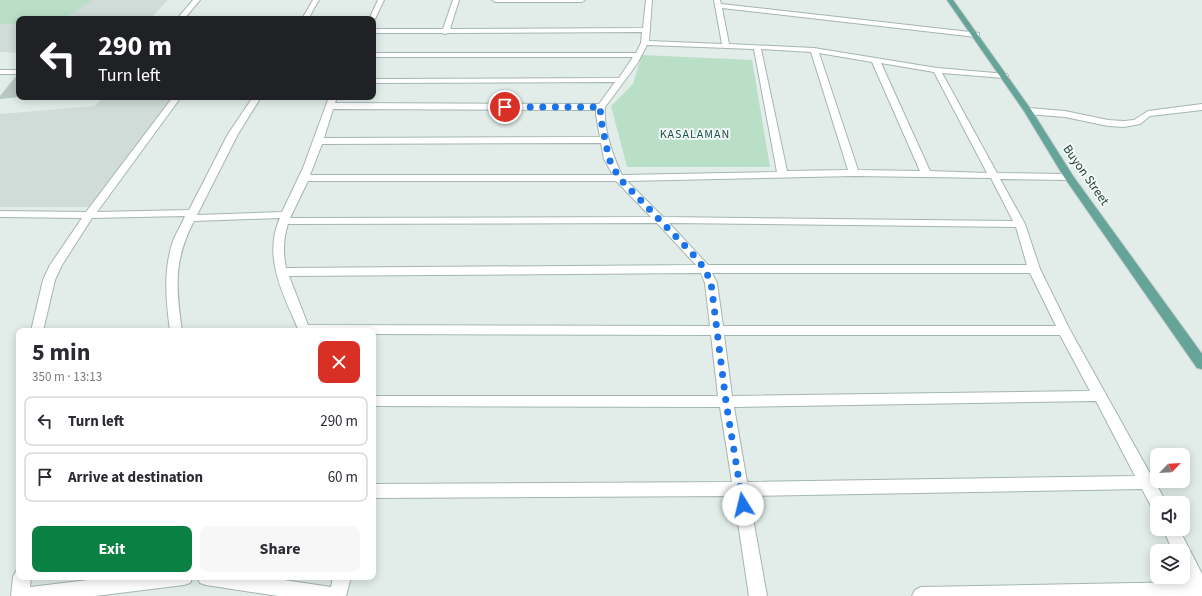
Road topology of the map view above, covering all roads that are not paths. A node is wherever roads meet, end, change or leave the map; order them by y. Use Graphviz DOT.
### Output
graph roads {
  1 [pos="197,0"];
  2 [pos="316,0"];
  3 [pos="381,0"];
  4 [pos="456,0"];
  5 [pos="495,0"];
  6 [pos="582,0"];
  7 [pos="649,0"];
  8 [pos="950,0"];
  9 [pos="717,3"];
  10 [pos="183,16"];
  11 [pos="307,16"];
  12 [pos="373,16"];
  13 [pos="647,30"];
  14 [pos="376,31"];
  15 [pos="445,32"];
  16 [pos="976,35"];
  17 [pos="645,43"];
  18 [pos="726,45"];
  19 [pos="757,47"];
  20 [pos="814,50"];
  21 [pos="376,55"];
  22 [pos="639,55"];
  23 [pos="875,59"];
  24 [pos="937,70"];
  25 [pos="0,72"];
  26 [pos="16,72"];
  27 [pos="1004,76"];
  28 [pos="622,80"];
  29 [pos="376,81"];
  30 [pos="175,100"];
  31 [pos="255,100"];
  32 [pos="332,100"];
  33 [pos="330,106"];
  34 [pos="601,107"];
  35 [pos="1202,107"];
  36 [pos="1028,111"];
  37 [pos="605,140"];
  38 [pos="318,141"];
  39 [pos="854,173"];
  40 [pos="926,174"];
  41 [pos="783,175"];
  42 [pos="993,175"];
  43 [pos="1069,177"];
  44 [pos="304,178"];
  45 [pos="619,178"];
  46 [pos="0,214"];
  47 [pos="88,215"];
  48 [pos="191,216"];
  49 [pos="286,218"];
  50 [pos="660,220"];
  51 [pos="1020,224"];
  52 [pos="705,269"];
  53 [pos="1034,269"];
  54 [pos="282,272"];
  55 [pos="38,328"];
  56 [pos="176,328"];
  57 [pos="303,328"];
  58 [pos="376,330"];
  59 [pos="1064,330"];
  60 [pos="716,332"];
  61 [pos="1202,364"];
  62 [pos="1099,396"];
  63 [pos="376,401"];
  64 [pos="726,402"];
  65 [pos="1148,482"];
  66 [pos="740,489"];
  67 [pos="376,491"];
  68 [pos="1155,496"];
  69 [pos="1190,568"];
  70 [pos="22,580"];
  71 [pos="159,580"];
  72 [pos="227,580"];
  73 [pos="341,580"];
  74 [pos="1202,591"];
  75 [pos="20,596"];
  76 [pos="24,596"];
  77 [pos="336,596"];
  78 [pos="758,596"];
  79 [pos="921,596"];
  1 -- 10 [label="street"];
  2 -- 11 [label="street"];
  3 -- 12 [label="street"];
  4 -- 15 [label="street"];
  5 -- 6 [label="street"];
  7 -- 13 [label="street"];
  8 -- 16 [label="main road, Buyon Street"];
  9 -- 16 [label="street"];
  9 -- 18 [label="street"];
  13 -- 15 [label="street"];
  13 -- 17 [label="street"];
  14 -- 15 [label="street"];
  16 -- 27 [label="main road, Buyon Street"];
  17 -- 18 [label="street"];
  17 -- 22 [label="street"];
  18 -- 19 [label="street"];
  19 -- 20 [label="street"];
  19 -- 41 [label="street"];
  20 -- 23 [label="street"];
  20 -- 39 [label="street"];
  21 -- 22 [label="street"];
  22 -- 28 [label="street"];
  23 -- 24 [label="street"];
  23 -- 40 [label="street"];
  24 -- 27 [label="street"];
  24 -- 42 [label="street"];
  25 -- 26 [label="street"];
  27 -- 36 [label="main road, Buyon Street"];
  28 -- 29 [label="street"];
  28 -- 34 [label="street"];
  30 -- 47 [label="street"];
  31 -- 48 [label="street"];
  32 -- 33 [label="street"];
  33 -- 34 [label="street"];
  33 -- 38 [label="street"];
  34 -- 37 [label="street"];
  35 -- 36 [label="street"];
  36 -- 43 [label="main road, Buyon Street"];
  37 -- 38 [label="street"];
  37 -- 45 [label="street"];
  38 -- 44 [label="street"];
  39 -- 40 [label="street"];
  39 -- 41 [label="street"];
  40 -- 42 [label="street"];
  41 -- 45 [label="street"];
  42 -- 43 [label="street"];
  42 -- 51 [label="street"];
  43 -- 61 [label="main road, Buyon Street"];
  44 -- 45 [label="street"];
  44 -- 49 [label="street"];
  45 -- 50 [label="street"];
  46 -- 47 [label="street"];
  47 -- 48 [label="street"];
  47 -- 55 [label="street"];
  48 -- 49 [label="street"];
  48 -- 56 [label="street"];
  49 -- 50 [label="street"];
  49 -- 54 [label="street"];
  50 -- 51 [label="street"];
  50 -- 52 [label="street"];
  51 -- 53 [label="street"];
  52 -- 53 [label="street"];
  52 -- 54 [label="street"];
  52 -- 60 [label="street"];
  53 -- 59 [label="street"];
  54 -- 57 [label="street"];
  58 -- 60 [label="street"];
  59 -- 60 [label="street"];
  59 -- 62 [label="street"];
  60 -- 64 [label="street"];
  62 -- 64 [label="street"];
  62 -- 65 [label="street"];
  63 -- 64 [label="street"];
  64 -- 66 [label="street"];
  65 -- 66 [label="street"];
  65 -- 68 [label="street"];
  66 -- 67 [label="street"];
  66 -- 78 [label="street"];
  69 -- 74 [label="street"];
  70 -- 75 [label="street"];
  71 -- 76 [label="street"];
  72 -- 77 [label="street"];
  73 -- 77 [label="street"];
  74 -- 79 [label="street"];
}
